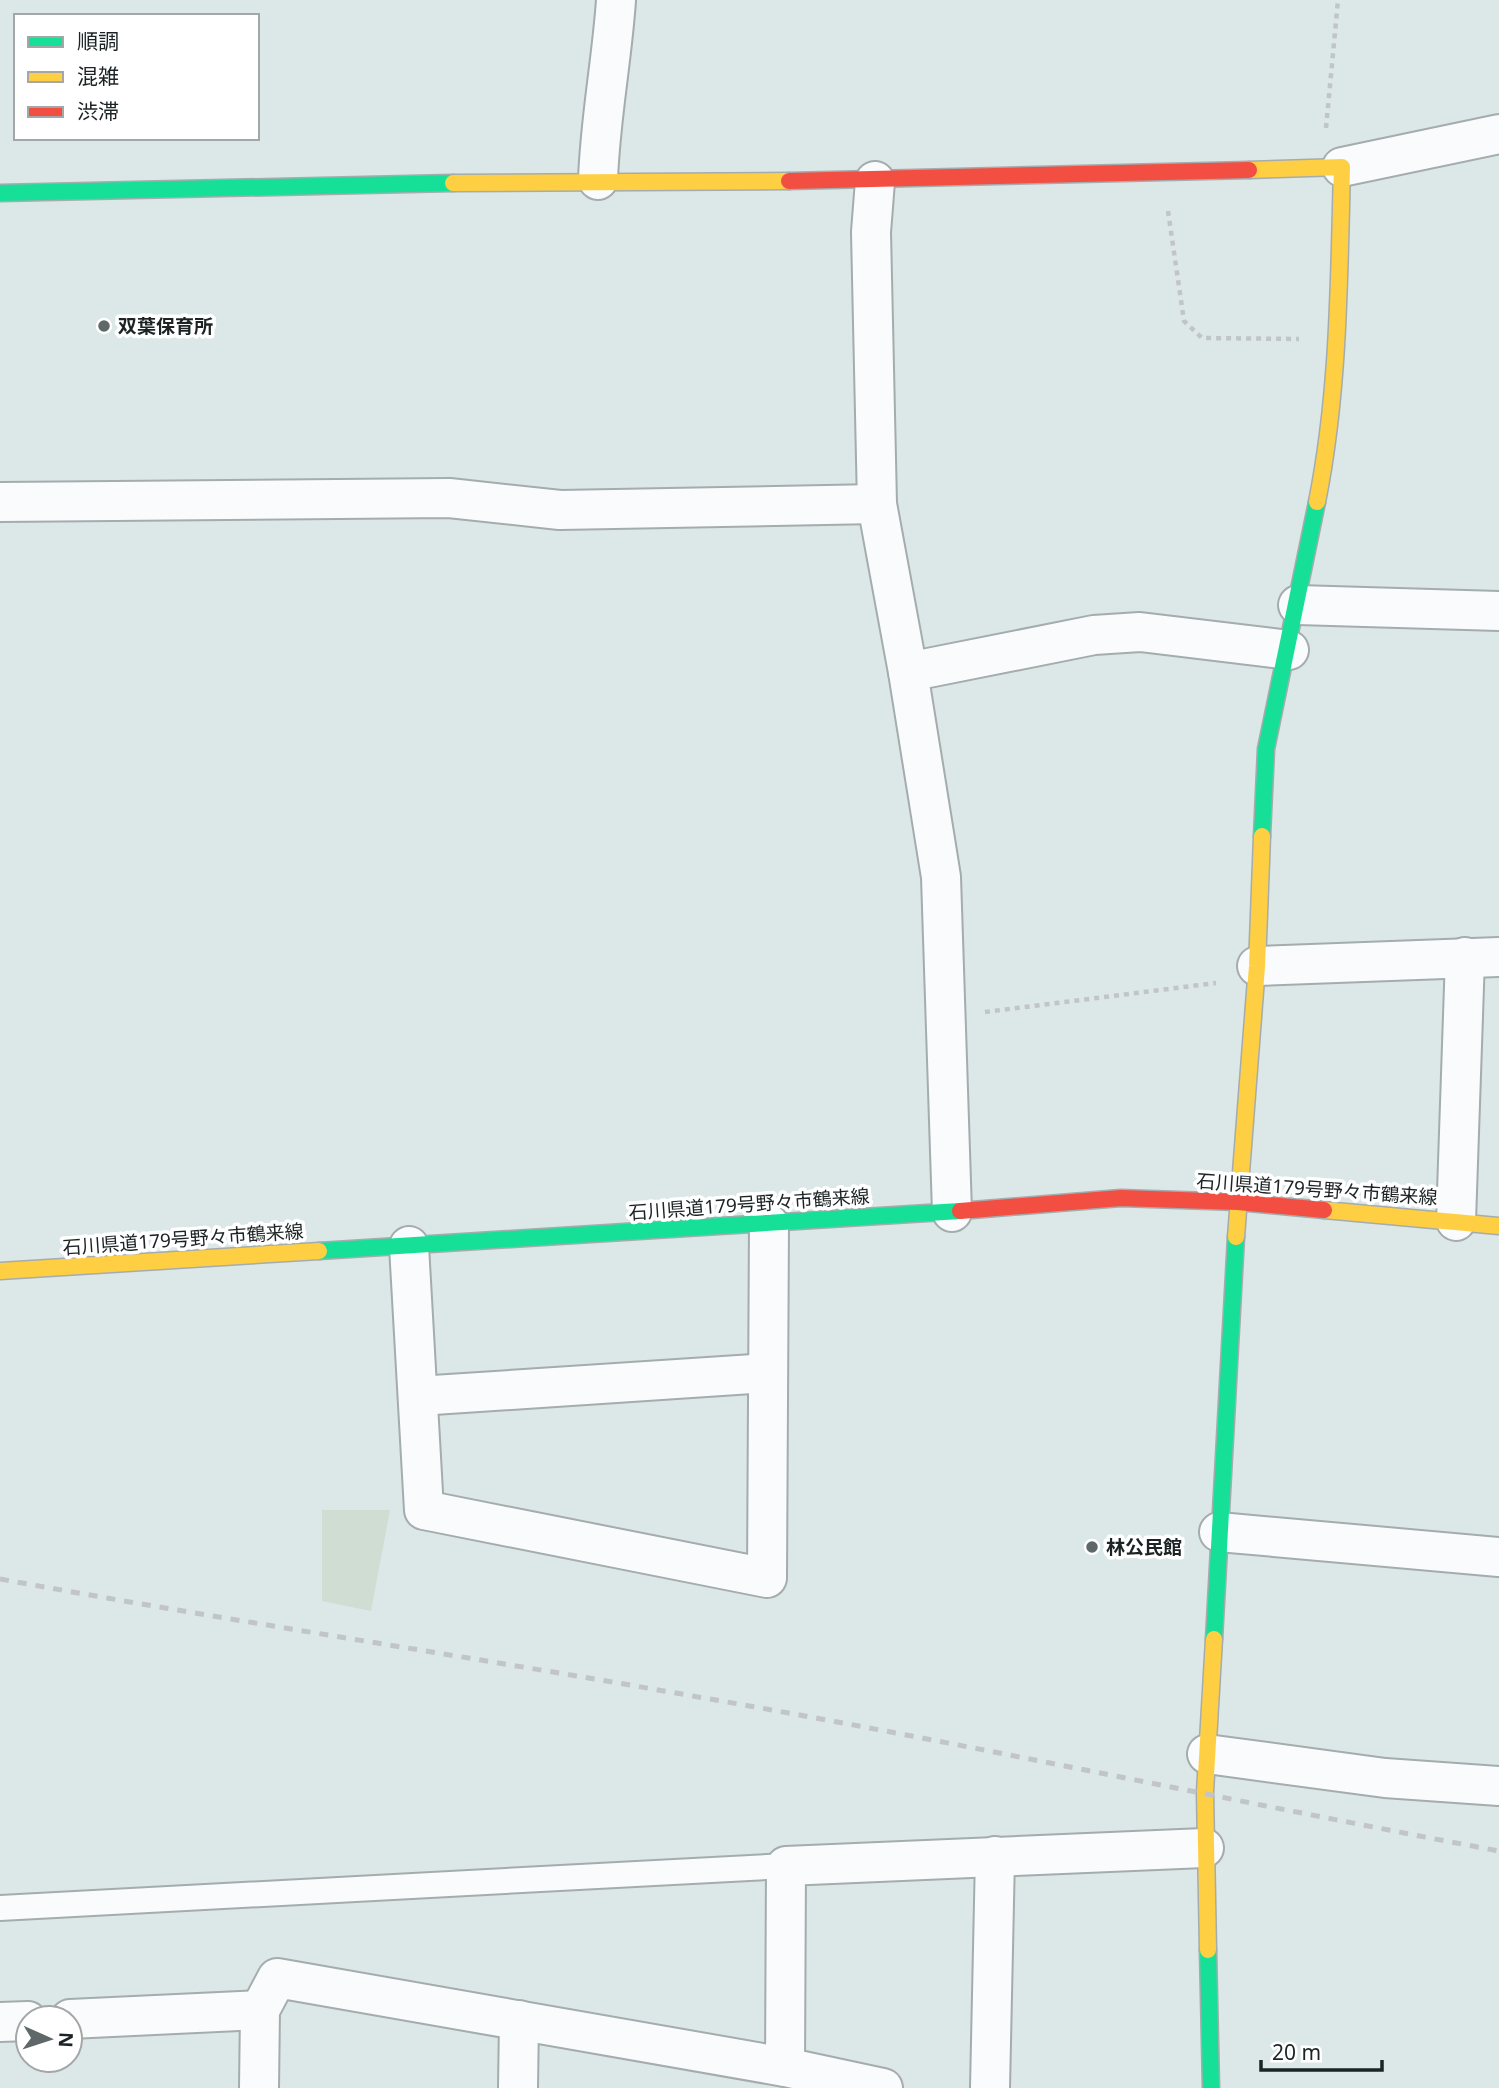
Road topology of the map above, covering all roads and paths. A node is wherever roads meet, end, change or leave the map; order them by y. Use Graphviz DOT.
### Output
graph roads {
  1 [pos="616,0"];
  2 [pos="1338,0"];
  3 [pos="1499,134"];
  4 [pos="1332,167"];
  5 [pos="1163,171"];
  6 [pos="598,180"];
  7 [pos="875,181"];
  8 [pos="0,193"];
  9 [pos="1338,340"];
  10 [pos="0,502"];
  11 [pos="877,505"];
  12 [pos="1298,605"];
  13 [pos="1499,611"];
  14 [pos="1289,650"];
  15 [pos="908,672"];
  16 [pos="1482,957"];
  17 [pos="1257,966"];
  18 [pos="946,1017"];
  19 [pos="1238,1202"];
  20 [pos="951,1212"];
  21 [pos="1456,1221"];
  22 [pos="769,1224"];
  23 [pos="1499,1226"];
  24 [pos="409,1246"];
  25 [pos="0,1271"];
  26 [pos="768,1373"];
  27 [pos="418,1396"];
  28 [pos="1219,1532"];
  29 [pos="1499,1557"];
  30 [pos="1207,1754"];
  31 [pos="1499,1786"];
  32 [pos="1204,1848"];
  33 [pos="995,1856"];
  34 [pos="786,1866"];
  35 [pos="0,1909"];
  36 [pos="260,2010"];
  37 [pos="84,2018"];
  38 [pos="519,2020"];
  39 [pos="775,2074"];
  40 [pos="258,2088"];
  41 [pos="518,2088"];
  42 [pos="883,2088"];
  43 [pos="990,2088"];
  44 [pos="1211,2088"];
  1 -- 6 [label="street"];
  2 -- 4 [label="path"];
  3 -- 4 [label="street"];
  4 -- 5 [label="street"];
  4 -- 9 [label="street"];
  5 -- 7 [label="street"];
  5 -- 9 [label="path"];
  6 -- 7 [label="street"];
  6 -- 8 [label="street"];
  7 -- 11 [label="street"];
  9 -- 12 [label="street"];
  10 -- 11 [label="street"];
  11 -- 15 [label="street"];
  12 -- 13 [label="street"];
  12 -- 14 [label="street"];
  14 -- 15 [label="street"];
  14 -- 17 [label="street"];
  15 -- 18 [label="street"];
  16 -- 17 [label="street"];
  16 -- 21 [label="street"];
  17 -- 18 [label="path"];
  17 -- 19 [label="street"];
  18 -- 20 [label="street"];
  19 -- 20 [label="street, 石川県道179号野々市鶴来線"];
  19 -- 21 [label="street, 石川県道179号野々市鶴来線"];
  19 -- 28 [label="street"];
  20 -- 22 [label="street, 石川県道179号野々市鶴来線"];
  21 -- 23 [label="street, 石川県道179号野々市鶴来線"];
  22 -- 24 [label="street, 石川県道179号野々市鶴来線"];
  22 -- 26 [label="street"];
  24 -- 25 [label="street, 石川県道179号野々市鶴来線"];
  24 -- 27 [label="street"];
  26 -- 27 [label="street"];
  26 -- 27 [label="street"];
  28 -- 29 [label="street"];
  28 -- 30 [label="street"];
  30 -- 31 [label="street"];
  30 -- 32 [label="street"];
  32 -- 33 [label="street"];
  32 -- 44 [label="street"];
  33 -- 34 [label="street"];
  33 -- 43 [label="street"];
  34 -- 35 [label="lane"];
  34 -- 39 [label="street"];
  36 -- 37 [label="street"];
  36 -- 38 [label="street"];
  36 -- 40 [label="street"];
  38 -- 39 [label="street"];
  38 -- 41 [label="street"];
  39 -- 42 [label="street"];
}
